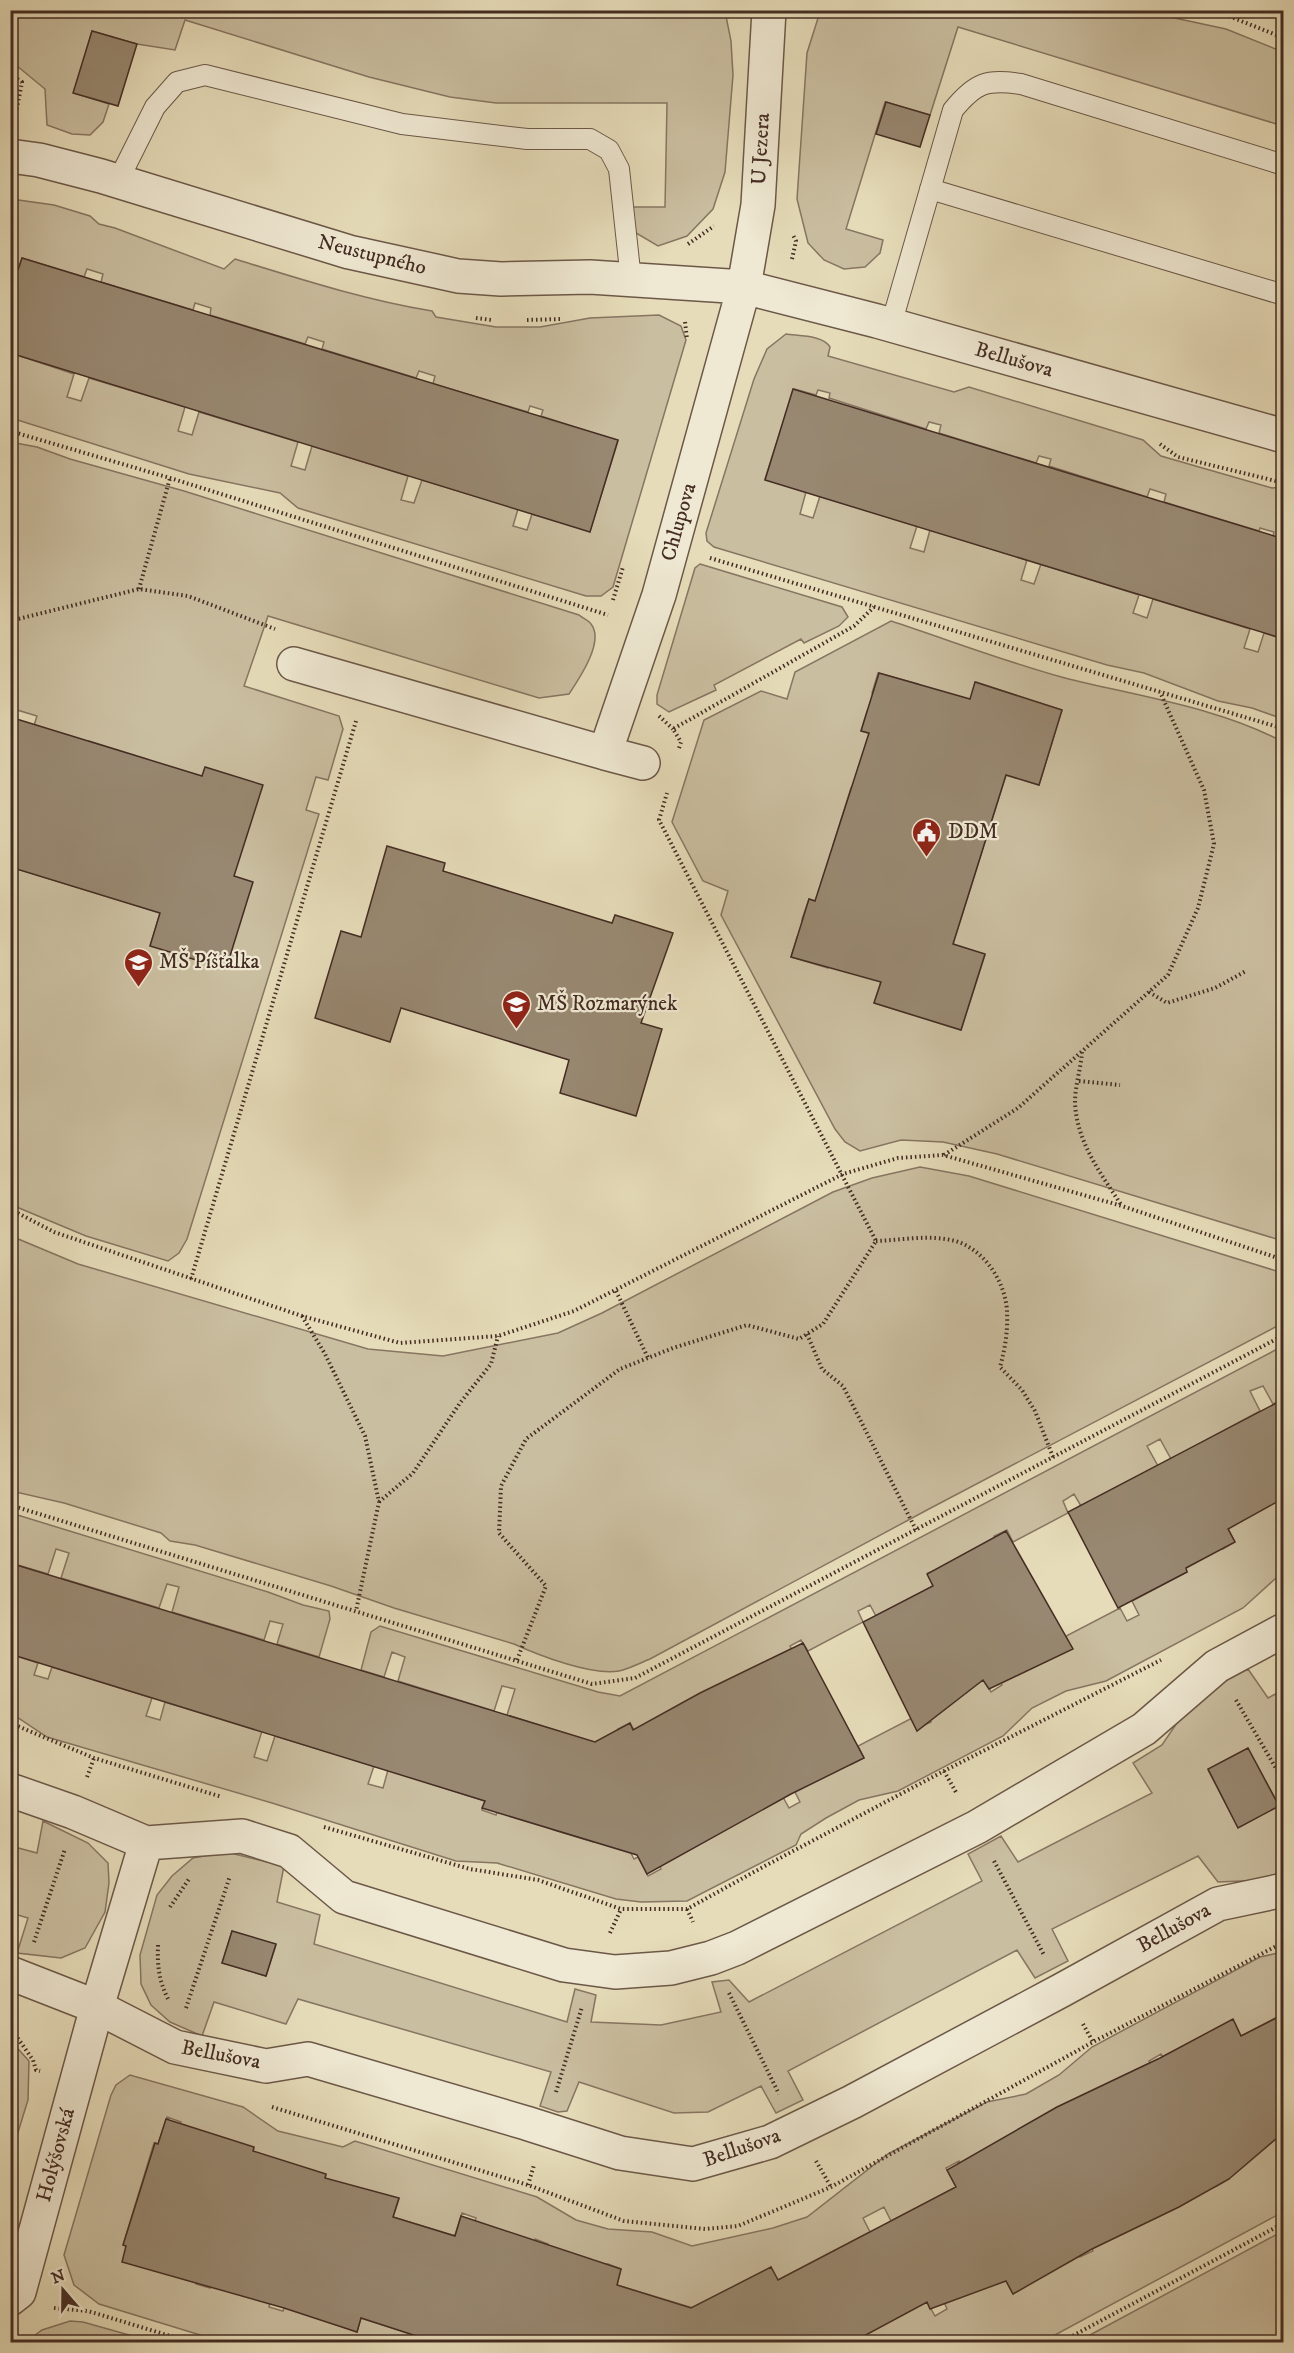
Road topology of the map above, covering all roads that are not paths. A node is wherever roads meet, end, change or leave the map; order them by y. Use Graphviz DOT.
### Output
graph roads {
  1 [pos="769,10"];
  2 [pos="15,157"];
  3 [pos="1284,165"];
  4 [pos="118,181"];
  5 [pos="930,189"];
  6 [pos="631,280"];
  7 [pos="744,287"];
  8 [pos="1284,295"];
  9 [pos="891,325"];
  10 [pos="1284,436"];
  11 [pos="294,664"];
  12 [pos="605,753"];
  13 [pos="643,763"];
  14 [pos="1284,1630"];
  15 [pos="10,1790"];
  16 [pos="146,1843"];
  17 [pos="1284,1890"];
  18 [pos="16,1975"];
  19 [pos="97,2007"];
  20 [pos="15,2295"];
  1 -- 7 [label="street, U Jezera"];
  2 -- 4 [label="street, Neustupného"];
  3 -- 5 [label="lane"];
  4 -- 6 [label="street, Neustupného"];
  4 -- 6 [label="lane"];
  5 -- 8 [label="lane"];
  5 -- 9 [label="lane"];
  6 -- 7 [label="street, Neustupného"];
  7 -- 9 [label="street, Bellušova"];
  7 -- 12 [label="street, Chlupova"];
  9 -- 10 [label="street, Bellušova"];
  11 -- 12 [label="street"];
  12 -- 13 [label="street"];
  14 -- 16 [label="street"];
  15 -- 16 [label="street"];
  16 -- 19 [label="street"];
  17 -- 19 [label="street, Bellušova"];
  18 -- 19 [label="street, Bellušova"];
  19 -- 20 [label="street, Holýšovská"];
}
